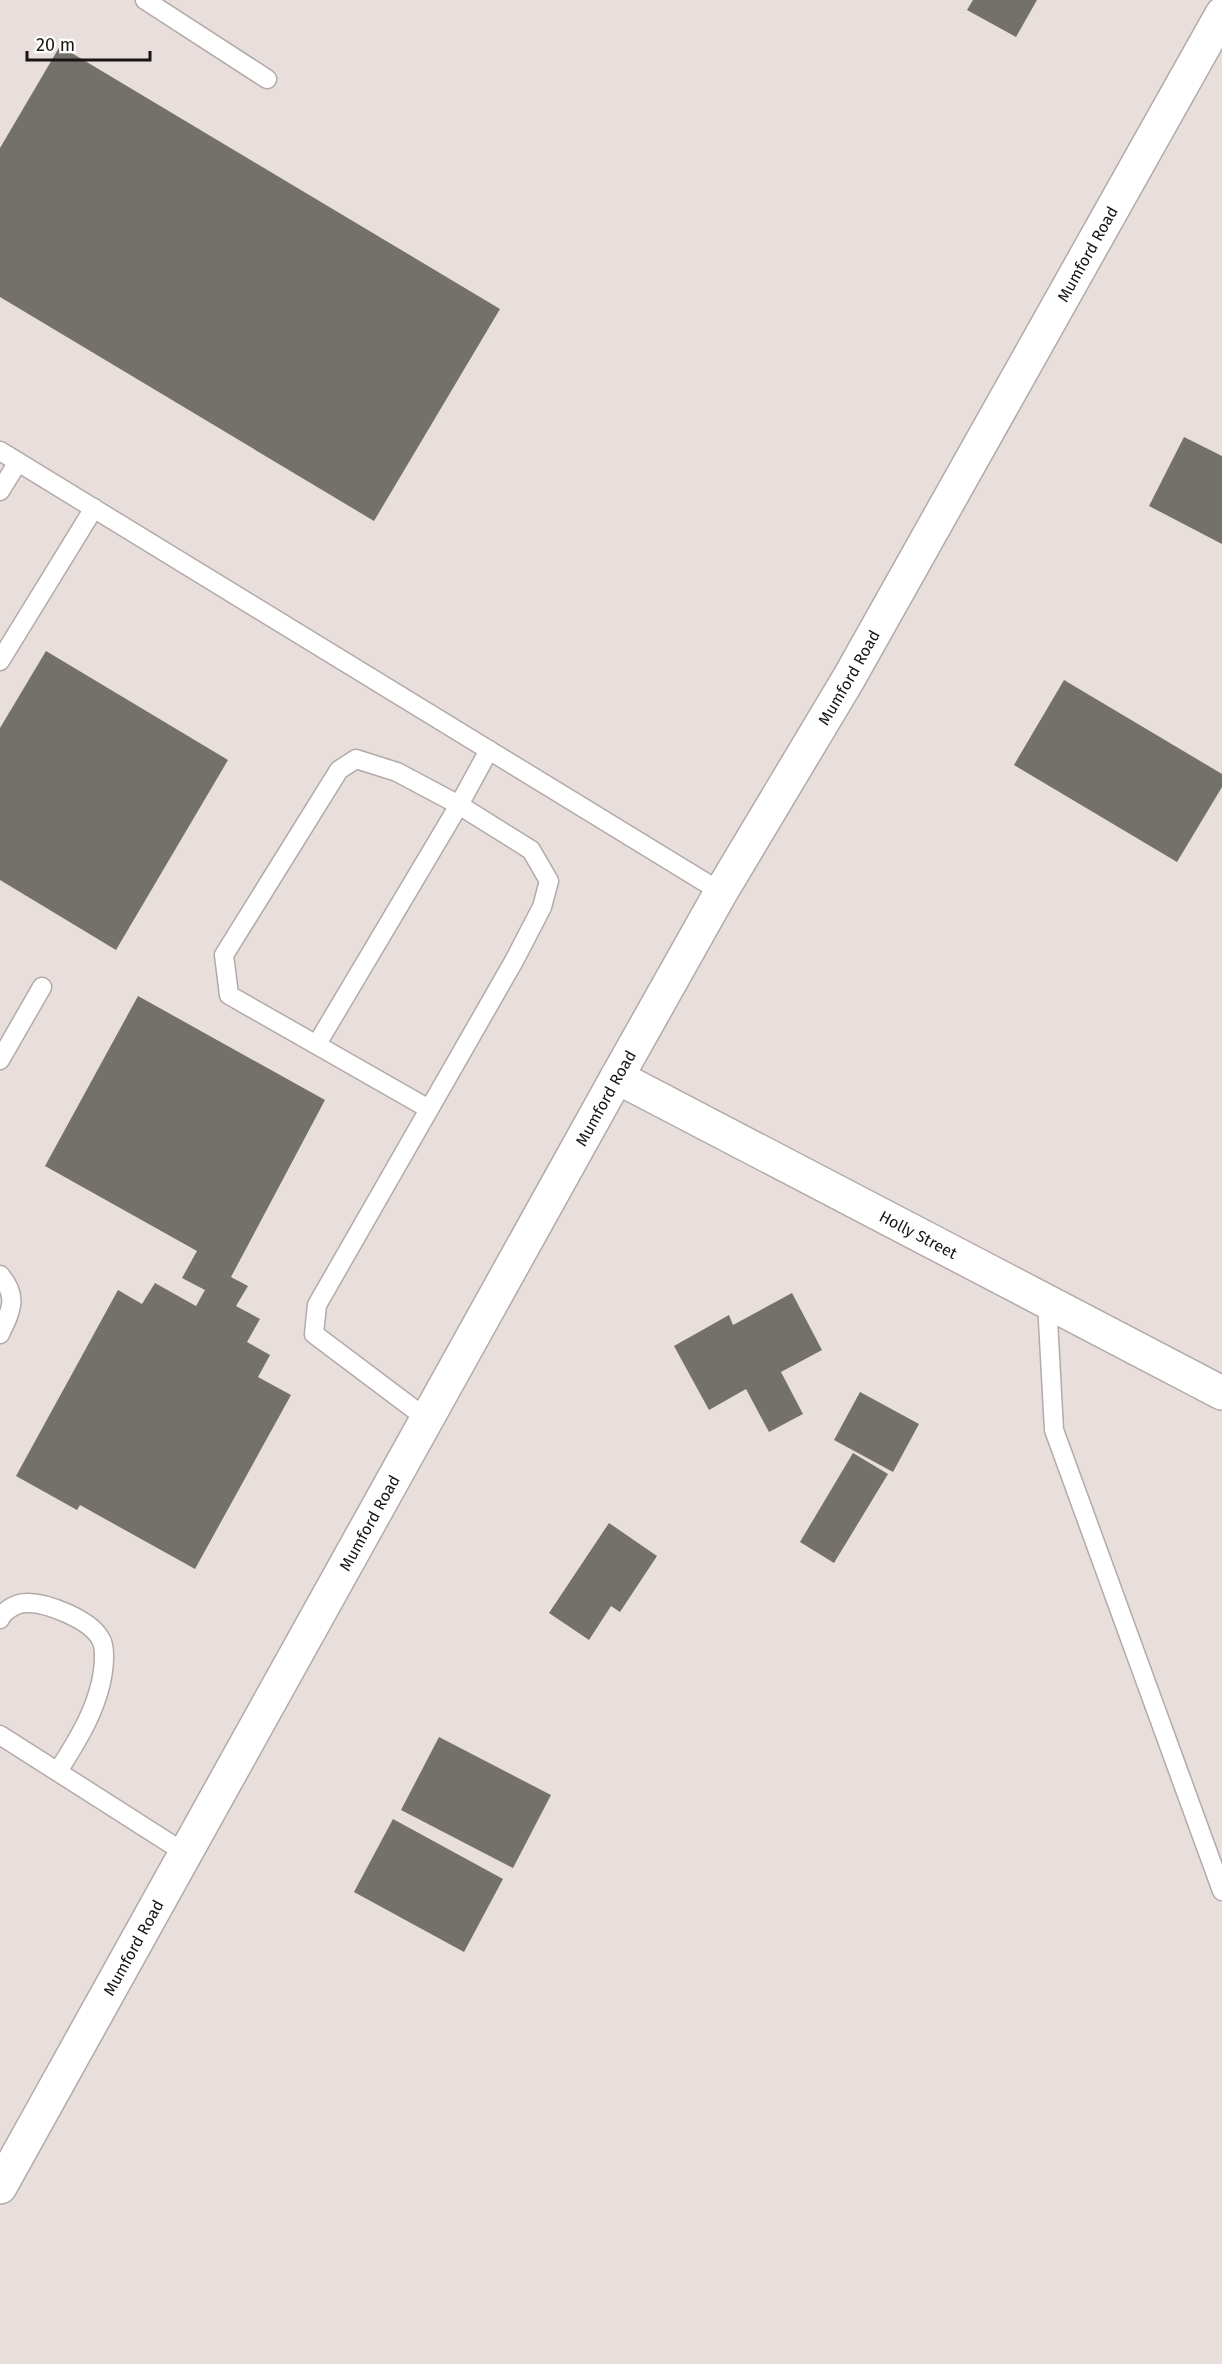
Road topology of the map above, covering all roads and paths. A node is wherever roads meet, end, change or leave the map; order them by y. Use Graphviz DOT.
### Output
graph roads {
  1 [pos="145,0"];
  2 [pos="1222,14"];
  3 [pos="267,79"];
  4 [pos="0,451"];
  5 [pos="18,462"];
  6 [pos="0,491"];
  7 [pos="94,508"];
  8 [pos="0,661"];
  9 [pos="489,750"];
  10 [pos="459,805"];
  11 [pos="721,892"];
  12 [pos="42,987"];
  13 [pos="317,1044"];
  14 [pos="0,1060"];
  15 [pos="617,1077"];
  16 [pos="429,1109"];
  17 [pos="0,1275"];
  18 [pos="1047,1302"];
  19 [pos="0,1334"];
  20 [pos="1222,1393"];
  21 [pos="427,1419"];
  22 [pos="0,1618"];
  23 [pos="0,1735"];
  24 [pos="58,1771"];
  25 [pos="186,1853"];
  26 [pos="1222,1891"];
  27 [pos="1,2184"];
  1 -- 3 [label="lane"];
  2 -- 11 [label="street, Mumford Road"];
  4 -- 5 [label="lane"];
  5 -- 6 [label="lane"];
  5 -- 7 [label="lane"];
  7 -- 8 [label="lane"];
  7 -- 9 [label="lane"];
  9 -- 10 [label="lane"];
  9 -- 11 [label="lane"];
  10 -- 13 [label="lane"];
  10 -- 13 [label="lane"];
  10 -- 16 [label="lane"];
  11 -- 15 [label="street, Mumford Road"];
  12 -- 14 [label="lane"];
  13 -- 16 [label="lane"];
  15 -- 18 [label="street, Holly Street"];
  15 -- 21 [label="street, Mumford Road"];
  16 -- 21 [label="lane"];
  17 -- 19 [label="lane"];
  18 -- 20 [label="street, Holly Street"];
  18 -- 26 [label="lane"];
  21 -- 25 [label="street, Mumford Road"];
  22 -- 24 [label="lane"];
  23 -- 24 [label="lane"];
  24 -- 25 [label="lane"];
  25 -- 27 [label="street, Mumford Road"];
}
